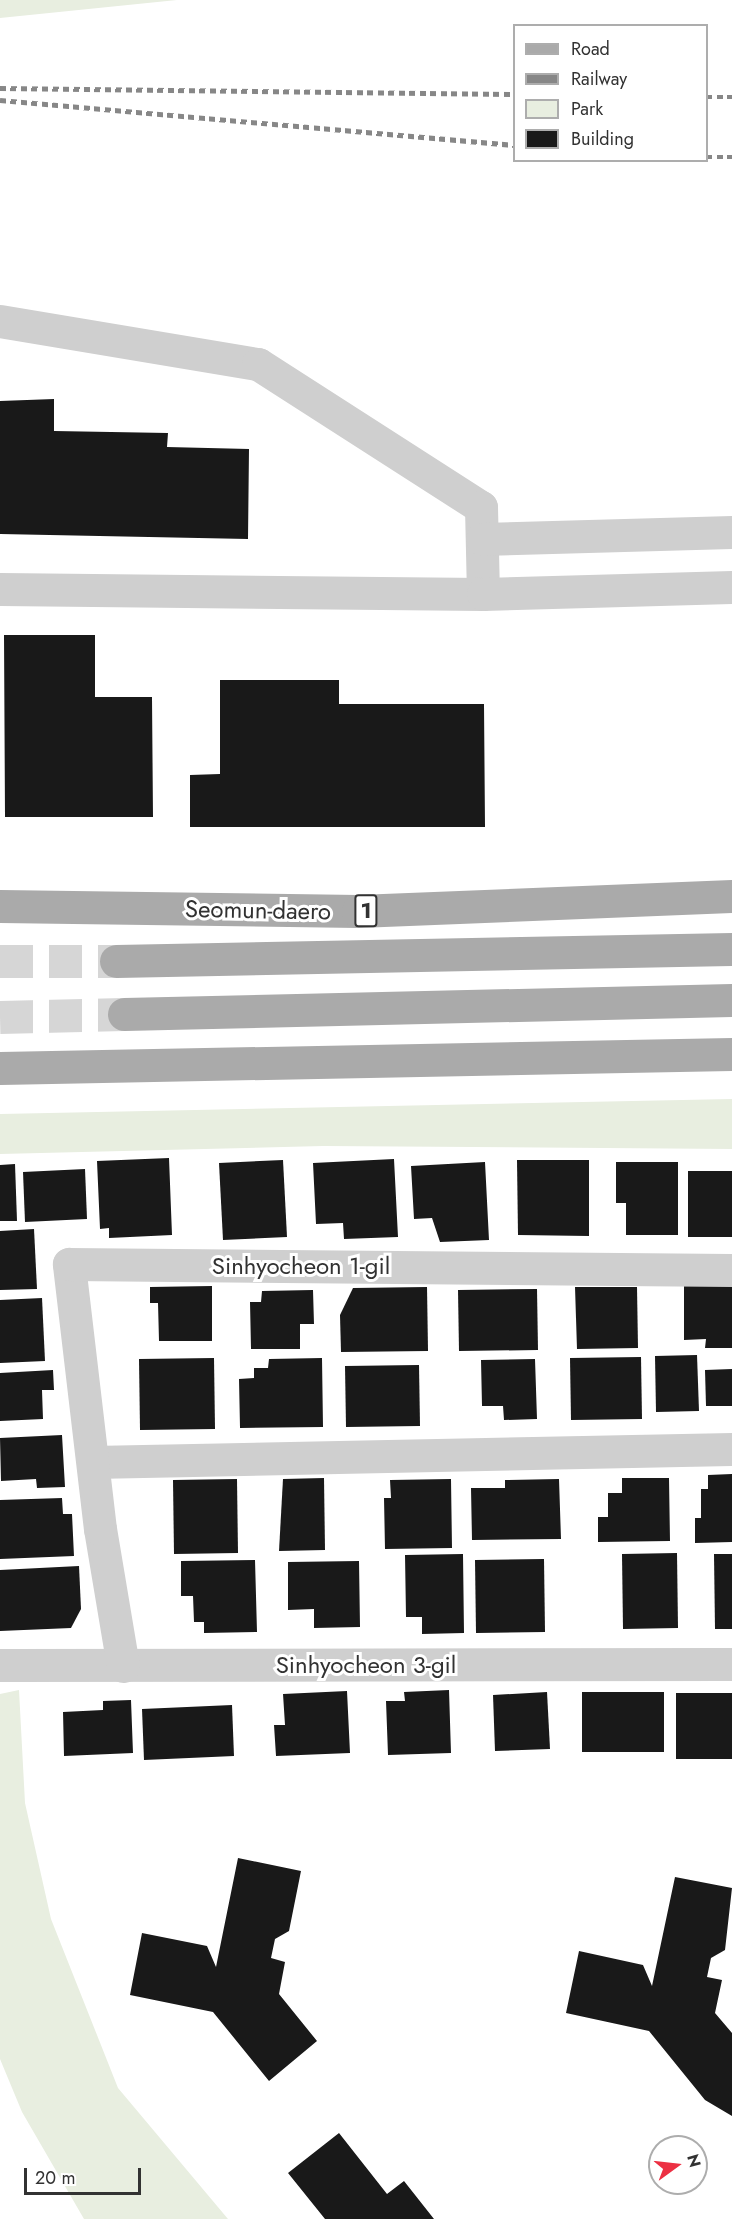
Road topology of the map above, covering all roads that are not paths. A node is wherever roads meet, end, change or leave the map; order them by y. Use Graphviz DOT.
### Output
graph roads {
  1 [pos="0,321"];
  2 [pos="732,532"];
  3 [pos="482,539"];
  4 [pos="732,587"];
  5 [pos="0,589"];
  6 [pos="483,594"];
  7 [pos="732,896"];
  8 [pos="1,907"];
  9 [pos="732,949"];
  10 [pos="116,961"];
  11 [pos="732,1000"];
  12 [pos="124,1014"];
  13 [pos="732,1054"];
  14 [pos="0,1068"];
  15 [pos="732,1270"];
  16 [pos="732,1449"];
  17 [pos="93,1462"];
  18 [pos="732,1664"];
  19 [pos="0,1665"];
  20 [pos="123,1666"];
  1 -- 3 [label="street"];
  2 -- 3 [label="street"];
  3 -- 6 [label="street"];
  4 -- 6 [label="street"];
  5 -- 6 [label="street"];
  7 -- 8 [label="main road, Seomun-daero / 1"];
  9 -- 10 [label="main road, Seomun-daero"];
  11 -- 12 [label="main road"];
  13 -- 14 [label="main road"];
  15 -- 17 [label="street, Sinhyocheon 1-gil"];
  16 -- 17 [label="street"];
  17 -- 20 [label="street, Sinhyocheon 1-gil"];
  18 -- 20 [label="street, Sinhyocheon 3-gil"];
  19 -- 20 [label="street, Sinhyocheon 3-gil"];
}
